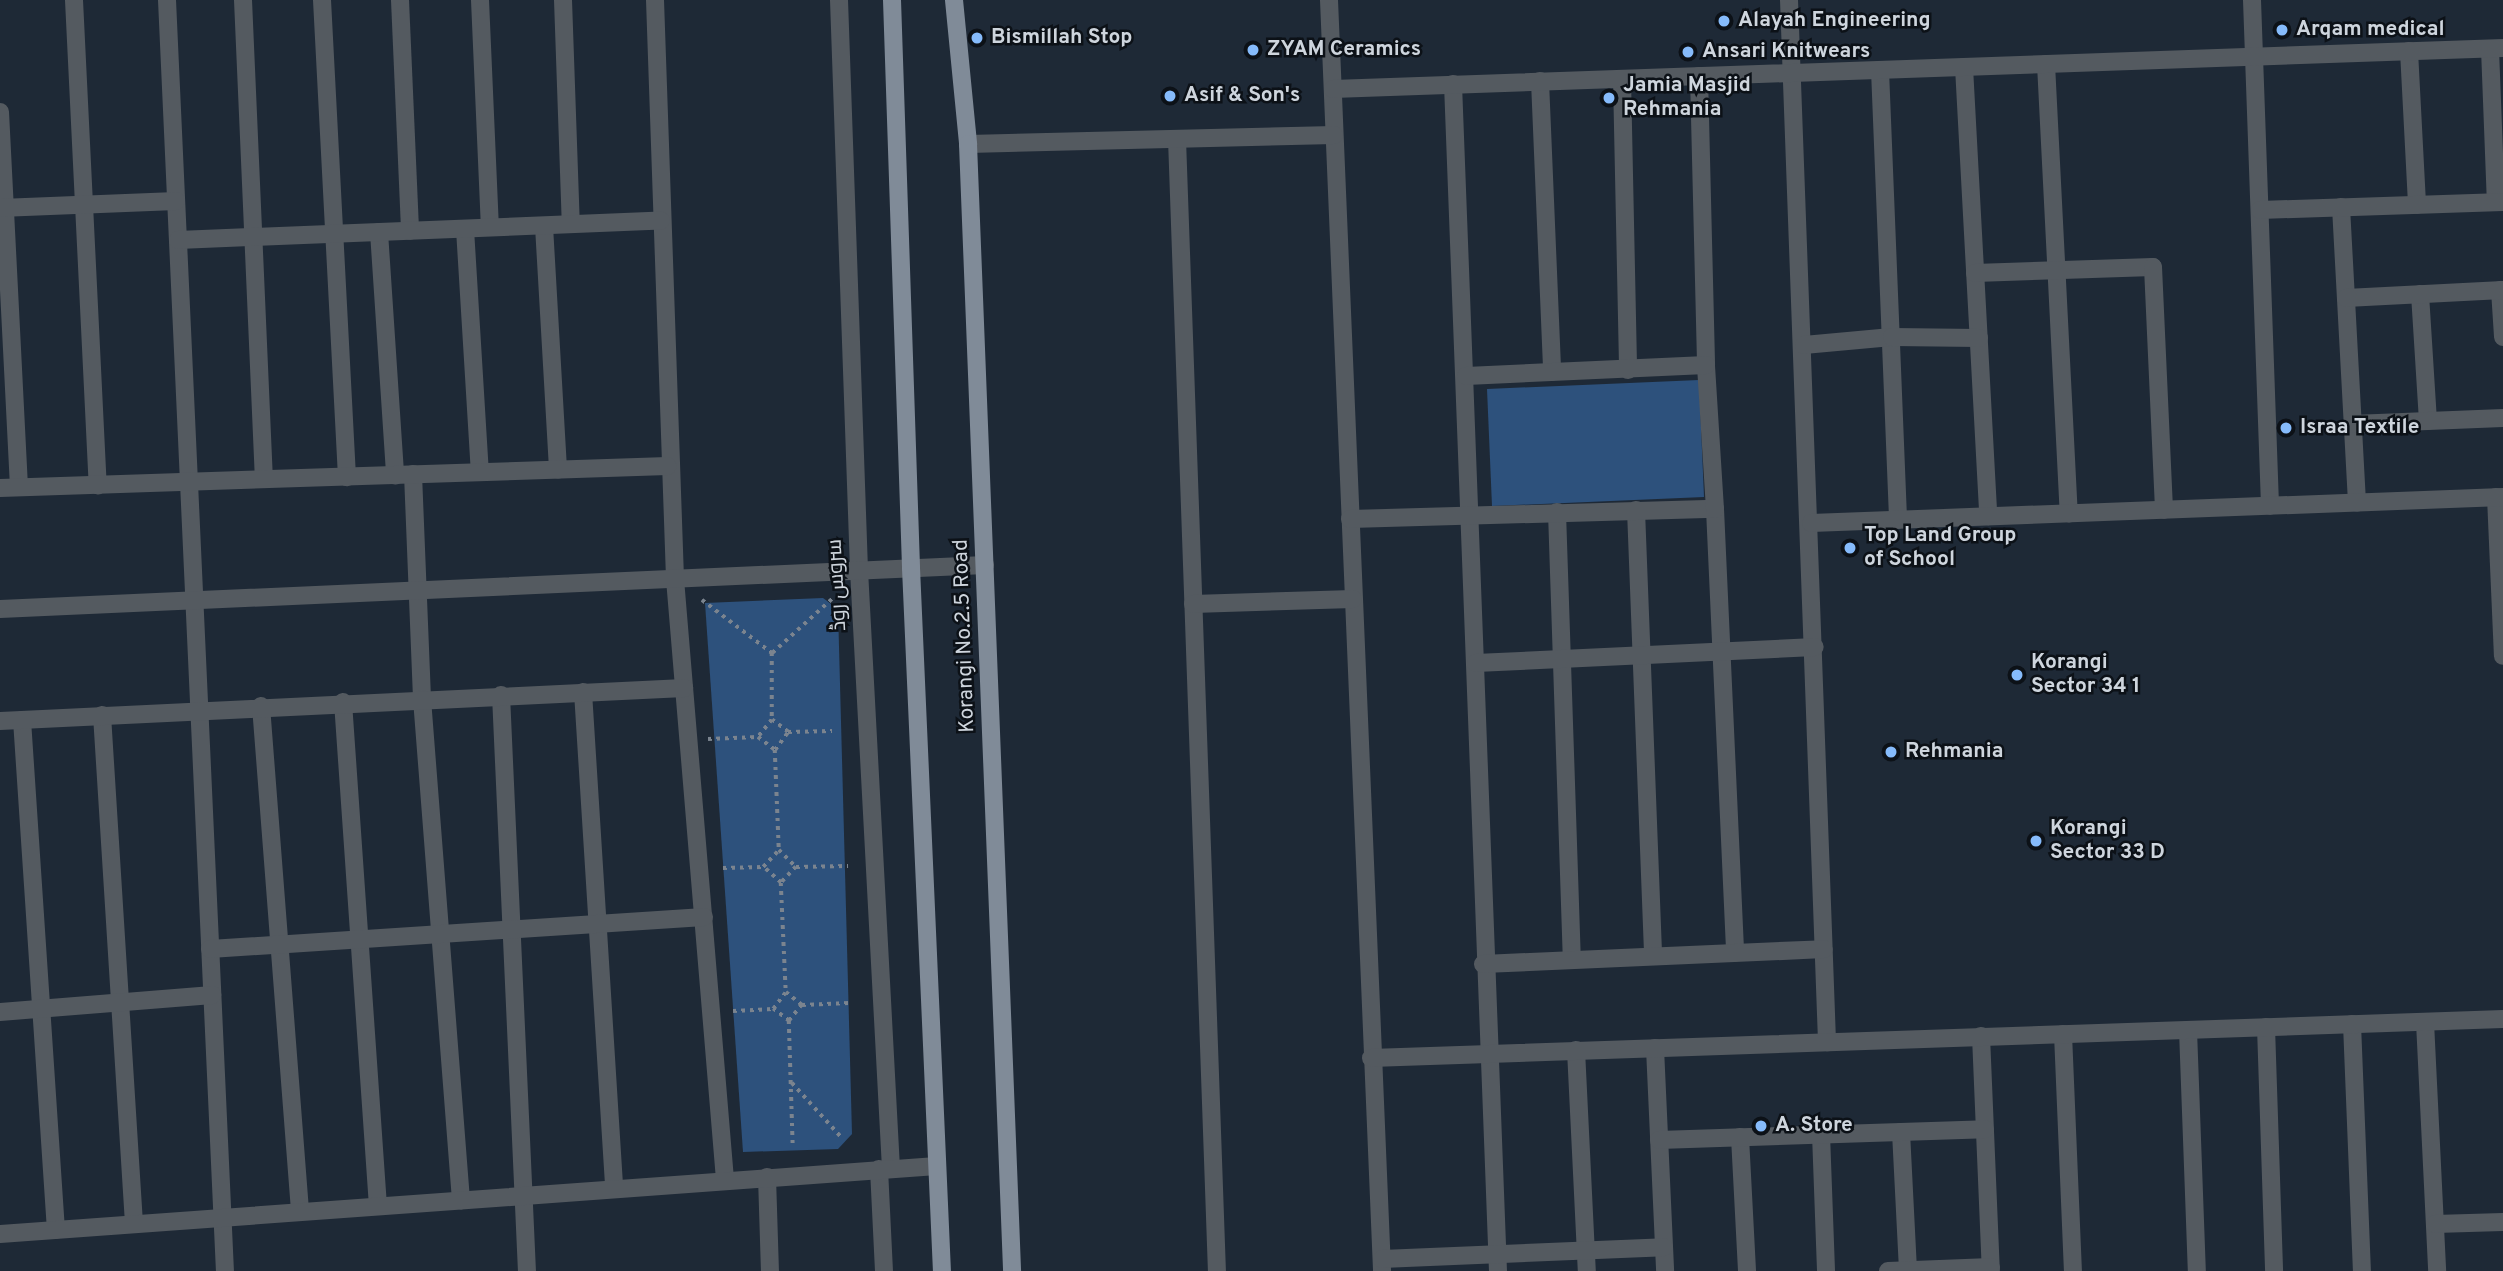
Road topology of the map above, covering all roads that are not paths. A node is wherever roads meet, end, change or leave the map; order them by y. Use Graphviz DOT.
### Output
graph roads {
  1 [pos="75,0"];
  2 [pos="167,0"];
  3 [pos="243,0"];
  4 [pos="322,0"];
  5 [pos="400,0"];
  6 [pos="480,0"];
  7 [pos="563,0"];
  8 [pos="655,0"];
  9 [pos="839,0"];
  10 [pos="892,0"];
  11 [pos="954,0"];
  12 [pos="1329,0"];
  13 [pos="1789,0"];
  14 [pos="2252,0"];
  15 [pos="2496,48"];
  16 [pos="2409,51"];
  17 [pos="2255,57"];
  18 [pos="2046,64"];
  19 [pos="1964,67"];
  20 [pos="1880,70"];
  21 [pos="1793,73"];
  22 [pos="1699,76"];
  23 [pos="1622,79"];
  24 [pos="1540,81"];
  25 [pos="1453,84"];
  26 [pos="1333,89"];
  27 [pos="0,112"];
  28 [pos="1334,135"];
  29 [pos="1177,139"];
  30 [pos="968,144"];
  31 [pos="176,201"];
  32 [pos="2500,202"];
  33 [pos="84,204"];
  34 [pos="2417,205"];
  35 [pos="2341,207"];
  36 [pos="2,208"];
  37 [pos="2260,210"];
  38 [pos="661,221"];
  39 [pos="571,224"];
  40 [pos="544,226"];
  41 [pos="490,227"];
  42 [pos="466,229"];
  43 [pos="410,231"];
  44 [pos="379,232"];
  45 [pos="335,233"];
  46 [pos="252,234"];
  47 [pos="178,240"];
  48 [pos="2056,270"];
  49 [pos="1975,273"];
  50 [pos="2502,290"];
  51 [pos="2420,294"];
  52 [pos="2346,298"];
  53 [pos="1892,337"];
  54 [pos="2503,337"];
  55 [pos="1979,338"];
  56 [pos="1804,345"];
  57 [pos="1706,365"];
  58 [pos="1628,370"];
  59 [pos="1552,372"];
  60 [pos="1466,376"];
  61 [pos="2503,418"];
  62 [pos="2428,421"];
  63 [pos="2353,424"];
  64 [pos="668,466"];
  65 [pos="558,470"];
  66 [pos="480,472"];
  67 [pos="404,475"];
  68 [pos="348,477"];
  69 [pos="264,479"];
  70 [pos="189,482"];
  71 [pos="98,485"];
  72 [pos="19,487"];
  73 [pos="0,488"];
  74 [pos="2500,497"];
  75 [pos="2357,503"];
  76 [pos="2270,506"];
  77 [pos="1715,509"];
  78 [pos="1636,510"];
  79 [pos="2164,510"];
  80 [pos="1558,512"];
  81 [pos="2069,513"];
  82 [pos="1472,514"];
  83 [pos="1989,516"];
  84 [pos="1350,519"];
  85 [pos="1898,520"];
  86 [pos="1811,523"];
  87 [pos="985,565"];
  88 [pos="911,568"];
  89 [pos="859,570"];
  90 [pos="675,579"];
  91 [pos="418,590"];
  92 [pos="1353,598"];
  93 [pos="194,600"];
  94 [pos="2502,602"];
  95 [pos="1194,604"];
  96 [pos="0,609"];
  97 [pos="1815,647"];
  98 [pos="1721,651"];
  99 [pos="1641,655"];
  100 [pos="2503,656"];
  101 [pos="1562,659"];
  102 [pos="1476,663"];
  103 [pos="684,688"];
  104 [pos="583,692"];
  105 [pos="501,695"];
  106 [pos="422,699"];
  107 [pos="343,702"];
  108 [pos="261,706"];
  109 [pos="199,709"];
  110 [pos="102,715"];
  111 [pos="22,719"];
  112 [pos="0,721"];
  113 [pos="704,917"];
  114 [pos="597,924"];
  115 [pos="512,929"];
  116 [pos="440,934"];
  117 [pos="359,939"];
  118 [pos="280,945"];
  119 [pos="1824,948"];
  120 [pos="210,949"];
  121 [pos="1735,953"];
  122 [pos="1653,956"];
  123 [pos="1572,960"];
  124 [pos="1483,964"];
  125 [pos="212,995"];
  126 [pos="120,1003"];
  127 [pos="41,1009"];
  128 [pos="0,1012"];
  129 [pos="2503,1019"];
  130 [pos="2425,1022"];
  131 [pos="2352,1024"];
  132 [pos="2266,1027"];
  133 [pos="2188,1030"];
  134 [pos="2063,1034"];
  135 [pos="1981,1036"];
  136 [pos="1827,1042"];
  137 [pos="1655,1048"];
  138 [pos="1576,1050"];
  139 [pos="1486,1054"];
  140 [pos="1371,1058"];
  141 [pos="1985,1129"];
  142 [pos="1901,1132"];
  143 [pos="1821,1135"];
  144 [pos="1740,1137"];
  145 [pos="1659,1140"];
  146 [pos="937,1166"];
  147 [pos="885,1168"];
  148 [pos="767,1177"];
  149 [pos="725,1180"];
  150 [pos="614,1188"];
  151 [pos="523,1193"];
  152 [pos="461,1200"];
  153 [pos="378,1206"];
  154 [pos="300,1212"];
  155 [pos="222,1217"];
  156 [pos="2503,1222"];
  157 [pos="134,1224"];
  158 [pos="2435,1224"];
  159 [pos="56,1230"];
  160 [pos="0,1234"];
  161 [pos="1664,1247"];
  162 [pos="1586,1250"];
  163 [pos="1497,1262"];
  164 [pos="1382,1265"];
  165 [pos="1991,1269"];
  166 [pos="1908,1270"];
  167 [pos="225,1271"];
  168 [pos="527,1271"];
  169 [pos="770,1271"];
  170 [pos="884,1271"];
  171 [pos="942,1271"];
  172 [pos="1012,1271"];
  173 [pos="1217,1271"];
  174 [pos="1587,1271"];
  175 [pos="1665,1271"];
  176 [pos="1747,1271"];
  177 [pos="1826,1271"];
  178 [pos="1888,1271"];
  179 [pos="2073,1271"];
  180 [pos="2197,1271"];
  181 [pos="2274,1271"];
  182 [pos="2362,1271"];
  183 [pos="2437,1271"];
  1 -- 33 [label="street"];
  2 -- 31 [label="street"];
  3 -- 46 [label="street"];
  4 -- 45 [label="street"];
  5 -- 43 [label="street"];
  6 -- 41 [label="street"];
  7 -- 39 [label="street"];
  8 -- 38 [label="street"];
  9 -- 89 [label="street, سروس روڈ"];
  10 -- 88 [label="main road"];
  11 -- 30 [label="main road, Korangi No.2.5 Road"];
  12 -- 26 [label="street"];
  13 -- 21 [label="street"];
  14 -- 17 [label="street"];
  15 -- 16 [label="street"];
  15 -- 32 [label="street"];
  16 -- 17 [label="street"];
  16 -- 34 [label="street"];
  17 -- 18 [label="street"];
  17 -- 37 [label="street"];
  18 -- 19 [label="street"];
  18 -- 48 [label="street"];
  19 -- 20 [label="street"];
  19 -- 49 [label="street"];
  20 -- 21 [label="street"];
  20 -- 53 [label="street"];
  21 -- 22 [label="street"];
  21 -- 56 [label="street"];
  22 -- 23 [label="street"];
  22 -- 57 [label="street"];
  23 -- 24 [label="street"];
  23 -- 58 [label="street"];
  24 -- 25 [label="street"];
  24 -- 59 [label="street"];
  25 -- 26 [label="street"];
  25 -- 60 [label="street"];
  26 -- 28 [label="street"];
  27 -- 36 [label="street"];
  28 -- 29 [label="street"];
  28 -- 84 [label="street"];
  29 -- 30 [label="street"];
  29 -- 95 [label="street"];
  30 -- 87 [label="main road, Korangi No.2.5 Road"];
  31 -- 33 [label="street"];
  31 -- 47 [label="street"];
  32 -- 34 [label="street"];
  33 -- 36 [label="street"];
  33 -- 71 [label="street"];
  34 -- 35 [label="street"];
  35 -- 37 [label="street"];
  35 -- 52 [label="street"];
  36 -- 72 [label="street"];
  37 -- 76 [label="street"];
  38 -- 39 [label="street"];
  38 -- 64 [label="street"];
  39 -- 40 [label="street"];
  40 -- 41 [label="street"];
  40 -- 65 [label="street"];
  41 -- 42 [label="street"];
  42 -- 43 [label="street"];
  42 -- 66 [label="street"];
  43 -- 44 [label="street"];
  44 -- 45 [label="street"];
  44 -- 67 [label="street"];
  45 -- 46 [label="street"];
  45 -- 68 [label="street"];
  46 -- 47 [label="street"];
  46 -- 69 [label="street"];
  47 -- 70 [label="street"];
  48 -- 49 [label="street"];
  48 -- 79 [label="street"];
  48 -- 81 [label="street"];
  49 -- 55 [label="street"];
  50 -- 51 [label="street"];
  50 -- 54 [label="street"];
  51 -- 52 [label="street"];
  51 -- 62 [label="street"];
  52 -- 63 [label="street"];
  53 -- 55 [label="street"];
  53 -- 56 [label="street"];
  53 -- 85 [label="street"];
  55 -- 83 [label="street"];
  56 -- 86 [label="street"];
  57 -- 58 [label="street"];
  57 -- 77 [label="street"];
  58 -- 59 [label="street"];
  59 -- 60 [label="street"];
  60 -- 82 [label="street"];
  61 -- 62 [label="street"];
  62 -- 63 [label="street"];
  63 -- 75 [label="street"];
  64 -- 65 [label="street"];
  64 -- 90 [label="street"];
  65 -- 66 [label="street"];
  66 -- 67 [label="street"];
  67 -- 68 [label="street"];
  67 -- 91 [label="street"];
  68 -- 69 [label="street"];
  69 -- 70 [label="street"];
  70 -- 71 [label="street"];
  70 -- 93 [label="street"];
  71 -- 72 [label="street"];
  72 -- 73 [label="street"];
  74 -- 75 [label="street"];
  74 -- 94 [label="street"];
  75 -- 76 [label="street"];
  76 -- 79 [label="street"];
  77 -- 78 [label="street"];
  77 -- 98 [label="street"];
  78 -- 80 [label="street"];
  78 -- 99 [label="street"];
  79 -- 81 [label="street"];
  80 -- 82 [label="street"];
  80 -- 101 [label="street"];
  81 -- 83 [label="street"];
  82 -- 84 [label="street"];
  82 -- 102 [label="street"];
  83 -- 85 [label="street"];
  84 -- 92 [label="street"];
  85 -- 86 [label="street"];
  86 -- 97 [label="street"];
  87 -- 88 [label="street"];
  87 -- 172 [label="main road, Korangi No.2.5 Road"];
  88 -- 89 [label="street"];
  88 -- 146 [label="main road"];
  89 -- 90 [label="street"];
  89 -- 147 [label="street, سروس روڈ"];
  90 -- 91 [label="street"];
  90 -- 103 [label="street"];
  91 -- 93 [label="street"];
  91 -- 106 [label="street"];
  92 -- 95 [label="street"];
  92 -- 140 [label="street"];
  93 -- 96 [label="street"];
  93 -- 109 [label="street"];
  94 -- 100 [label="street"];
  95 -- 173 [label="street"];
  97 -- 98 [label="street"];
  97 -- 119 [label="street"];
  98 -- 99 [label="street"];
  98 -- 121 [label="street"];
  99 -- 101 [label="street"];
  99 -- 122 [label="street"];
  101 -- 102 [label="street"];
  101 -- 123 [label="street"];
  102 -- 124 [label="street"];
  103 -- 104 [label="street"];
  103 -- 113 [label="street"];
  104 -- 105 [label="street"];
  104 -- 114 [label="street"];
  105 -- 106 [label="street"];
  105 -- 115 [label="street"];
  106 -- 107 [label="street"];
  106 -- 116 [label="street"];
  107 -- 108 [label="street"];
  107 -- 117 [label="street"];
  108 -- 109 [label="street"];
  108 -- 118 [label="street"];
  109 -- 110 [label="street"];
  109 -- 120 [label="street"];
  110 -- 111 [label="street"];
  110 -- 126 [label="street"];
  111 -- 112 [label="street"];
  111 -- 127 [label="street"];
  113 -- 114 [label="street"];
  113 -- 149 [label="street"];
  114 -- 115 [label="street"];
  114 -- 150 [label="street"];
  115 -- 116 [label="street"];
  115 -- 151 [label="street"];
  116 -- 117 [label="street"];
  116 -- 152 [label="street"];
  117 -- 118 [label="street"];
  117 -- 153 [label="street"];
  118 -- 120 [label="street"];
  118 -- 154 [label="street"];
  119 -- 121 [label="street"];
  119 -- 136 [label="street"];
  120 -- 125 [label="street"];
  121 -- 122 [label="street"];
  122 -- 123 [label="street"];
  123 -- 124 [label="street"];
  124 -- 139 [label="street"];
  125 -- 126 [label="street"];
  125 -- 155 [label="street"];
  126 -- 127 [label="street"];
  126 -- 157 [label="street"];
  127 -- 128 [label="street"];
  127 -- 159 [label="street"];
  129 -- 130 [label="street"];
  130 -- 131 [label="street"];
  130 -- 158 [label="street"];
  131 -- 132 [label="street"];
  131 -- 182 [label="street"];
  132 -- 133 [label="street"];
  132 -- 181 [label="street"];
  133 -- 134 [label="street"];
  133 -- 180 [label="street"];
  134 -- 135 [label="street"];
  134 -- 179 [label="street"];
  135 -- 136 [label="street"];
  135 -- 141 [label="street"];
  136 -- 137 [label="street"];
  137 -- 138 [label="street"];
  137 -- 145 [label="street"];
  138 -- 139 [label="street"];
  138 -- 162 [label="street"];
  139 -- 140 [label="street"];
  139 -- 163 [label="street"];
  140 -- 164 [label="street"];
  141 -- 142 [label="street"];
  141 -- 165 [label="street"];
  142 -- 143 [label="street"];
  142 -- 166 [label="street"];
  143 -- 144 [label="street"];
  143 -- 177 [label="street"];
  144 -- 145 [label="street"];
  144 -- 176 [label="street"];
  145 -- 161 [label="street"];
  146 -- 147 [label="street"];
  146 -- 171 [label="main road"];
  147 -- 148 [label="street"];
  147 -- 170 [label="street, سروس روڈ"];
  148 -- 149 [label="street"];
  148 -- 169 [label="street"];
  149 -- 150 [label="street"];
  150 -- 151 [label="street"];
  151 -- 152 [label="street"];
  151 -- 168 [label="street"];
  152 -- 153 [label="street"];
  153 -- 154 [label="street"];
  154 -- 155 [label="street"];
  155 -- 157 [label="street"];
  155 -- 167 [label="street"];
  156 -- 158 [label="street"];
  157 -- 159 [label="street"];
  158 -- 183 [label="street"];
  159 -- 160 [label="street"];
  161 -- 162 [label="street"];
  161 -- 175 [label="street"];
  162 -- 163 [label="street"];
  162 -- 174 [label="street"];
  163 -- 164 [label="street"];
  165 -- 166 [label="street"];
  166 -- 178 [label="street"];
}
